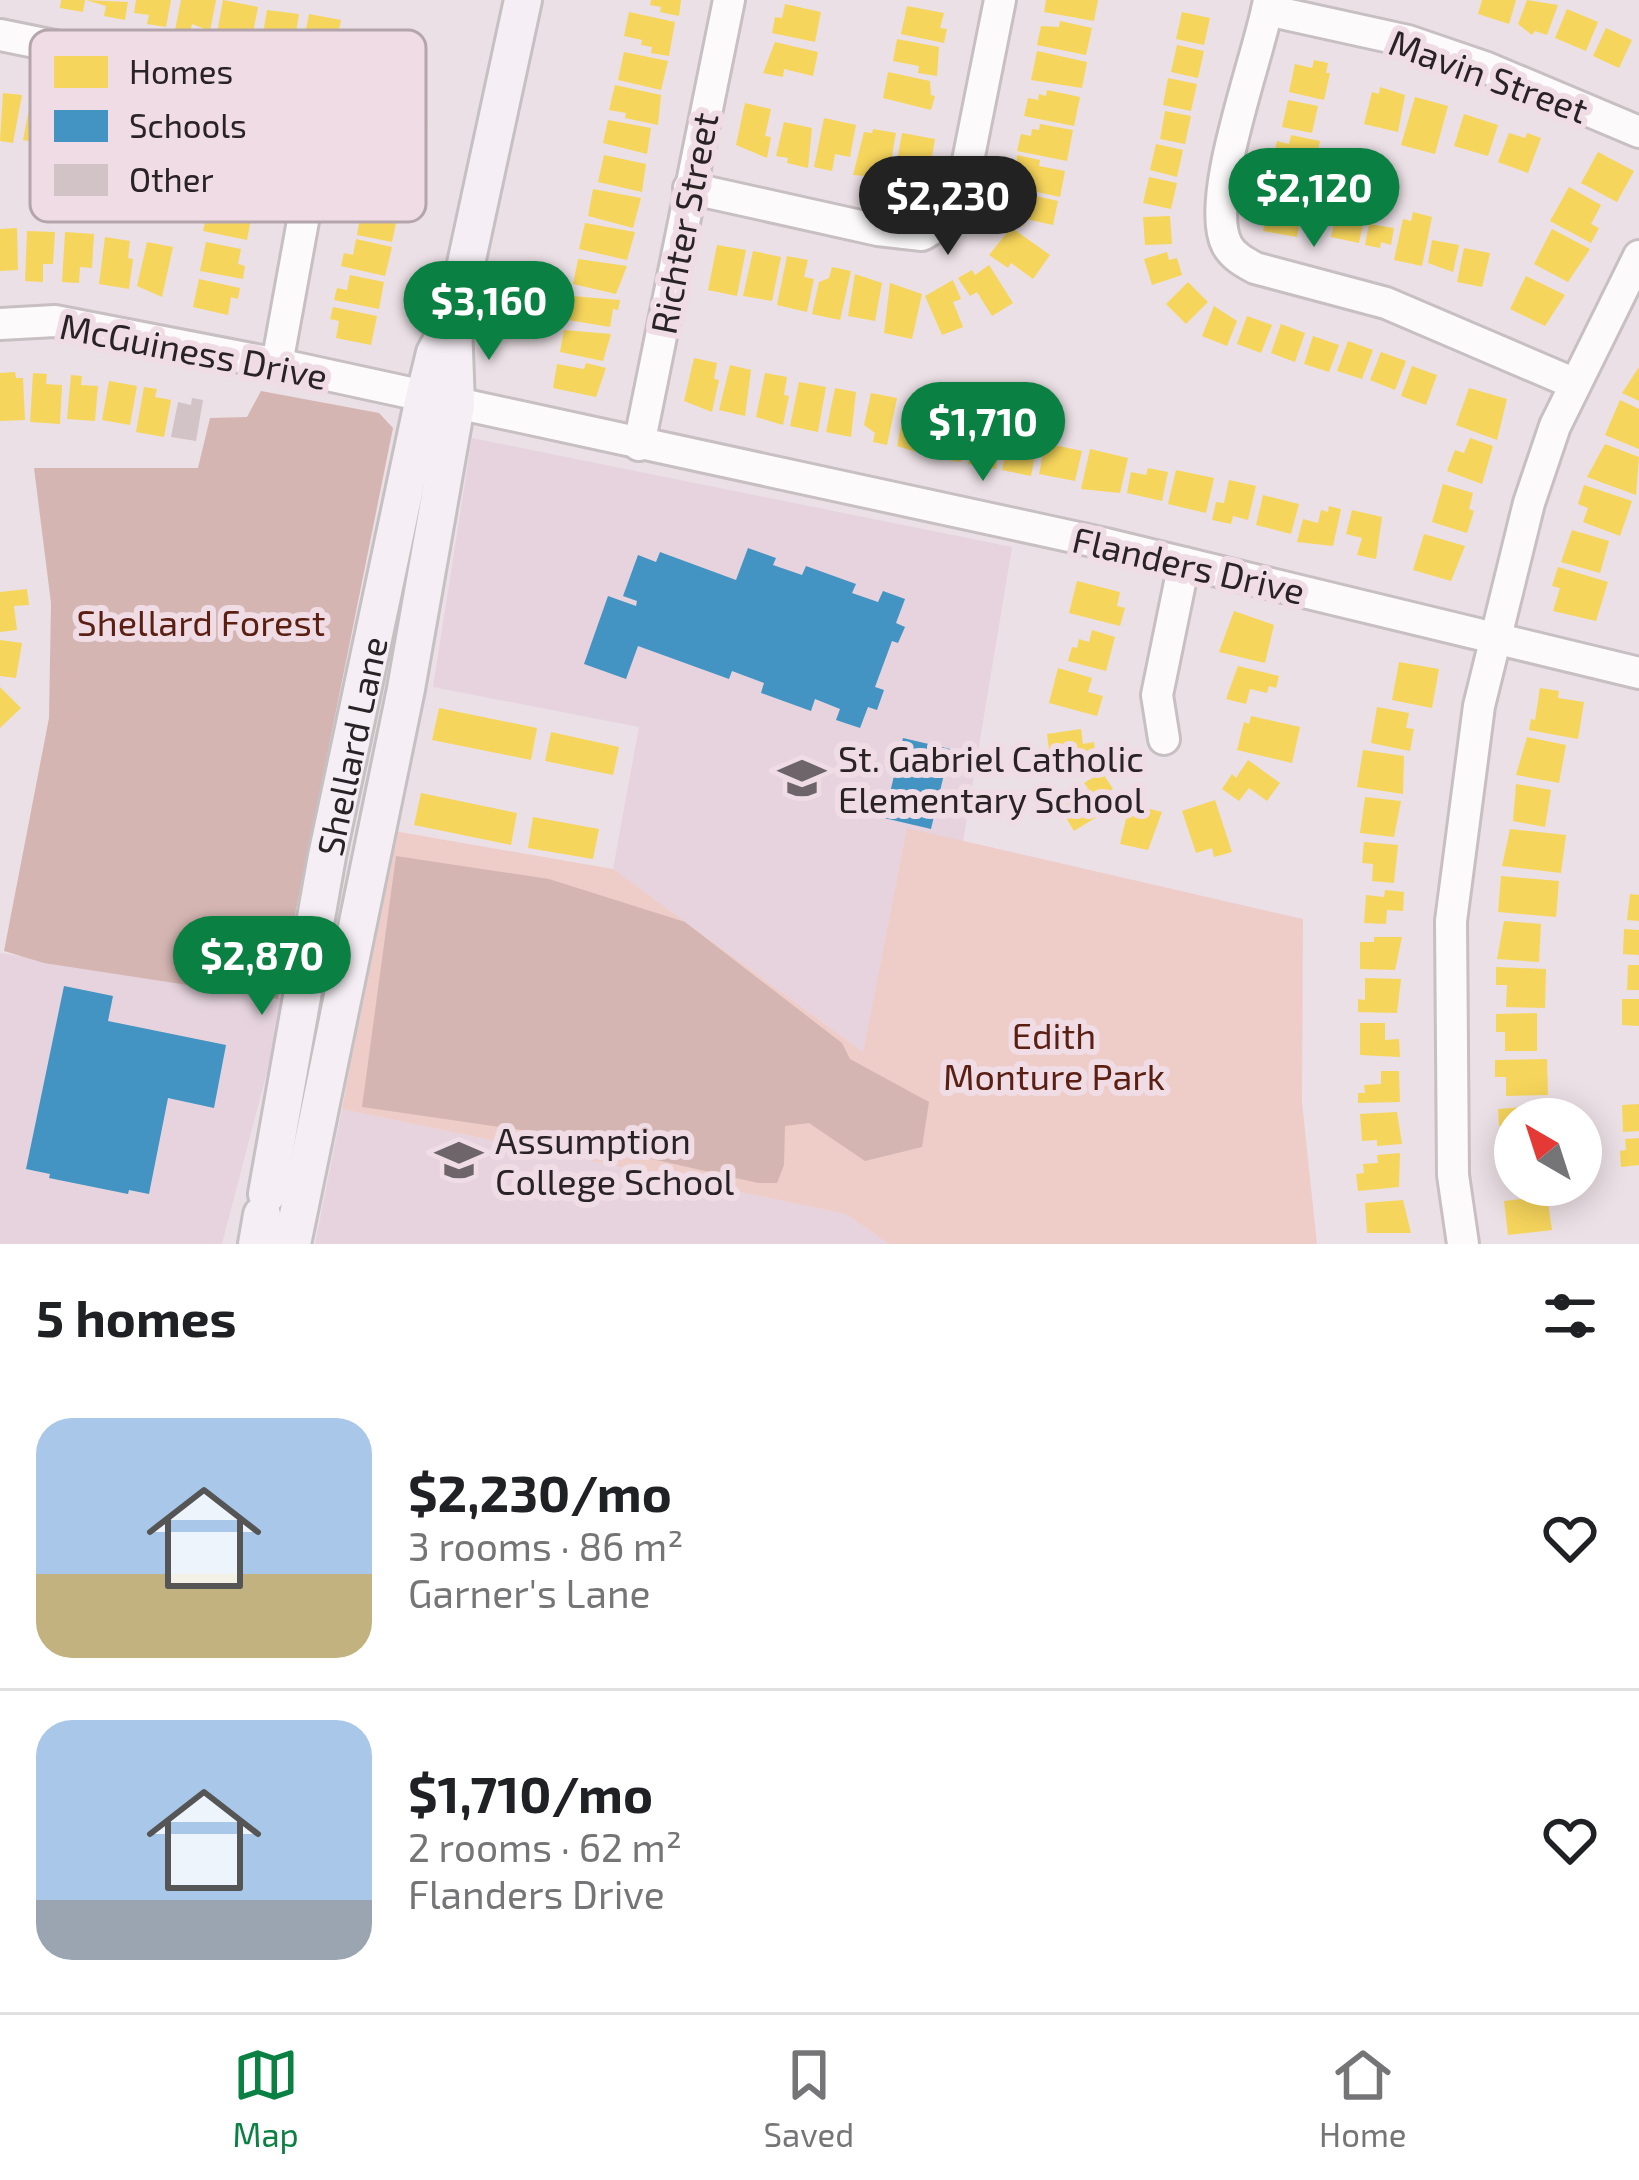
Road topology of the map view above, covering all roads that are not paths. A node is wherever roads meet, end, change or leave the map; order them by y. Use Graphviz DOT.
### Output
graph roads {
  1 [pos="523,0"];
  2 [pos="729,0"];
  3 [pos="1000,0"];
  4 [pos="1268,5"];
  5 [pos="0,35"];
  6 [pos="30,41"];
  7 [pos="1639,132"];
  8 [pos="689,188"];
  9 [pos="303,222"];
  10 [pos="1639,256"];
  11 [pos="0,324"];
  12 [pos="278,364"];
  13 [pos="1573,383"];
  14 [pos="440,402"];
  15 [pos="639,445"];
  16 [pos="1184,562"];
  17 [pos="1496,636"];
  18 [pos="1639,673"];
  19 [pos="1164,739"];
  20 [pos="262,1218"];
  21 [pos="292,1244"];
  22 [pos="1463,1244"];
  1 -- 14 [label="main road, Shellard Lane"];
  2 -- 8 [label="street, Richter Street"];
  3 -- 8 [label="street"];
  4 -- 7 [label="street, Mavin Street"];
  4 -- 13 [label="street"];
  5 -- 6 [label="street"];
  8 -- 15 [label="street, Richter Street"];
  9 -- 12 [label="street"];
  10 -- 13 [label="street"];
  11 -- 12 [label="street, McGuiness Drive"];
  12 -- 14 [label="street, McGuiness Drive"];
  13 -- 17 [label="street"];
  14 -- 15 [label="street, Flanders Drive"];
  14 -- 20 [label="main road, Shellard Lane"];
  14 -- 21 [label="main road, Shellard Lane"];
  15 -- 16 [label="street, Flanders Drive"];
  16 -- 17 [label="street, Flanders Drive"];
  16 -- 19 [label="street"];
  17 -- 18 [label="street, Flanders Drive"];
  17 -- 22 [label="street"];
}
